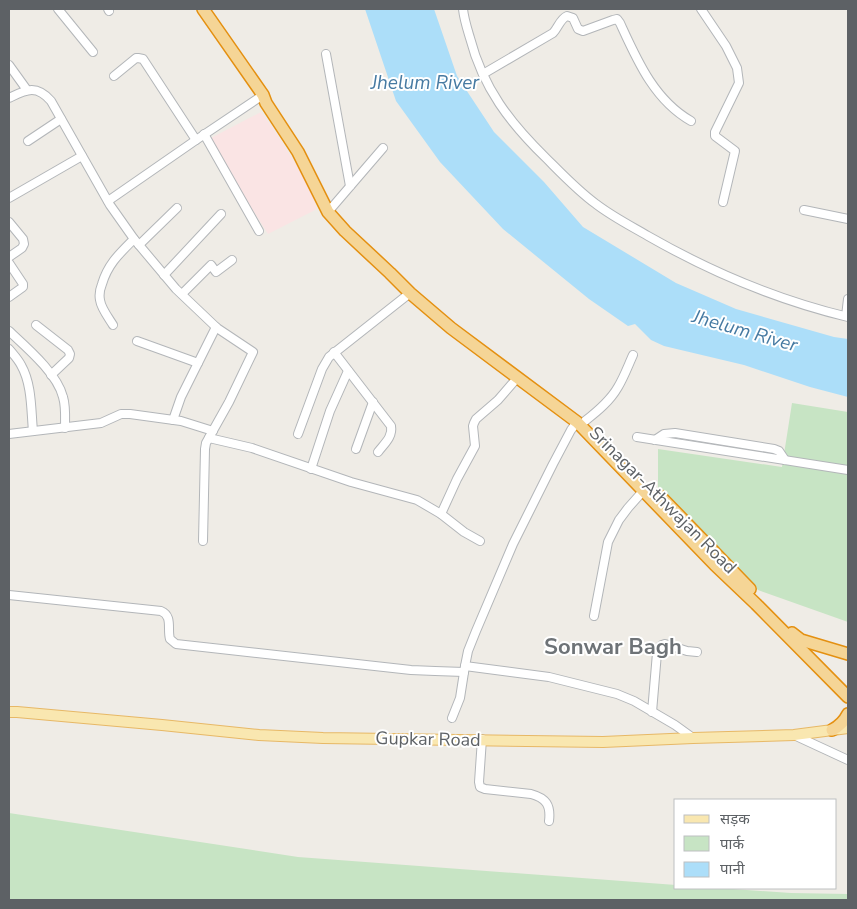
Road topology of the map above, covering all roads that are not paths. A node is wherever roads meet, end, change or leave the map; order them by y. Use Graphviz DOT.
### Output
graph roads {
  1 [pos="58,9"];
  2 [pos="196,9"];
  3 [pos="203,9"];
  4 [pos="463,9"];
  5 [pos="701,9"];
  6 [pos="93,52"];
  7 [pos="326,54"];
  8 [pos="9,65"];
  9 [pos="483,74"];
  10 [pos="114,76"];
  11 [pos="27,90"];
  12 [pos="9,98"];
  13 [pos="263,99"];
  14 [pos="61,119"];
  15 [pos="691,121"];
  16 [pos="204,134"];
  17 [pos="196,140"];
  18 [pos="28,141"];
  19 [pos="383,148"];
  20 [pos="82,156"];
  21 [pos="350,186"];
  22 [pos="9,187"];
  23 [pos="12,196"];
  24 [pos="108,201"];
  25 [pos="723,202"];
  26 [pos="177,208"];
  27 [pos="804,210"];
  28 [pos="328,212"];
  29 [pos="221,214"];
  30 [pos="848,219"];
  31 [pos="9,222"];
  32 [pos="259,231"];
  33 [pos="136,242"];
  34 [pos="9,257"];
  35 [pos="232,260"];
  36 [pos="9,263"];
  37 [pos="164,275"];
  38 [pos="182,294"];
  39 [pos="410,294"];
  40 [pos="9,297"];
  41 [pos="848,299"];
  42 [pos="847,317"];
  43 [pos="36,324"];
  44 [pos="113,325"];
  45 [pos="216,327"];
  46 [pos="9,331"];
  47 [pos="137,341"];
  48 [pos="9,349"];
  49 [pos="334,352"];
  50 [pos="633,355"];
  51 [pos="198,364"];
  52 [pos="348,372"];
  53 [pos="52,374"];
  54 [pos="518,377"];
  55 [pos="373,402"];
  56 [pos="173,420"];
  57 [pos="581,421"];
  58 [pos="65,428"];
  59 [pos="33,431"];
  60 [pos="213,431"];
  61 [pos="9,434"];
  62 [pos="298,434"];
  63 [pos="637,437"];
  64 [pos="209,438"];
  65 [pos="356,449"];
  66 [pos="378,452"];
  67 [pos="311,469"];
  68 [pos="848,470"];
  69 [pos="644,490"];
  70 [pos="441,514"];
  71 [pos="203,541"];
  72 [pos="480,541"];
  73 [pos="9,595"];
  74 [pos="594,616"];
  75 [pos="783,627"];
  76 [pos="795,640"];
  77 [pos="697,652"];
  78 [pos="848,654"];
  79 [pos="464,669"];
  80 [pos="848,697"];
  81 [pos="9,712"];
  82 [pos="652,712"];
  83 [pos="848,714"];
  84 [pos="452,718"];
  85 [pos="848,728"];
  86 [pos="832,730"];
  87 [pos="794,736"];
  88 [pos="693,738"];
  89 [pos="482,739"];
  90 [pos="848,760"];
  91 [pos="549,820"];
  1 -- 6 [label="street"];
  2 -- 13 [label="highway"];
  3 -- 13 [label="highway"];
  4 -- 9 [label="street"];
  5 -- 25 [label="street"];
  7 -- 21 [label="street"];
  8 -- 11 [label="street"];
  9 -- 15 [label="street"];
  9 -- 42 [label="street"];
  10 -- 17 [label="street"];
  11 -- 12 [label="street"];
  11 -- 14 [label="street"];
  13 -- 16 [label="street"];
  13 -- 28 [label="highway, Srinagar-Athwajan Road"];
  14 -- 18 [label="street"];
  14 -- 20 [label="street"];
  16 -- 17 [label="street"];
  16 -- 32 [label="street"];
  17 -- 24 [label="street"];
  19 -- 21 [label="street"];
  20 -- 23 [label="street"];
  20 -- 24 [label="street"];
  21 -- 28 [label="street"];
  22 -- 23 [label="street"];
  24 -- 33 [label="street"];
  26 -- 33 [label="street"];
  27 -- 30 [label="street"];
  28 -- 39 [label="highway, Srinagar-Athwajan Road"];
  29 -- 37 [label="street"];
  31 -- 34 [label="street"];
  33 -- 37 [label="street"];
  33 -- 44 [label="street"];
  35 -- 38 [label="street"];
  36 -- 40 [label="street"];
  37 -- 38 [label="street"];
  38 -- 45 [label="street"];
  39 -- 49 [label="street"];
  39 -- 54 [label="highway, Srinagar-Athwajan Road"];
  41 -- 42 [label="street"];
  43 -- 53 [label="street"];
  45 -- 51 [label="street"];
  45 -- 60 [label="street"];
  46 -- 53 [label="street"];
  47 -- 51 [label="street"];
  48 -- 59 [label="street"];
  49 -- 52 [label="street"];
  49 -- 62 [label="street"];
  50 -- 57 [label="street"];
  51 -- 56 [label="street"];
  52 -- 55 [label="street"];
  52 -- 67 [label="street"];
  53 -- 58 [label="street"];
  54 -- 57 [label="highway, Srinagar-Athwajan Road"];
  54 -- 70 [label="street"];
  55 -- 65 [label="street"];
  55 -- 66 [label="street"];
  56 -- 58 [label="street"];
  56 -- 60 [label="street"];
  57 -- 69 [label="highway, Srinagar-Athwajan Road"];
  57 -- 75 [label="highway, Srinagar-Athwajan Road"];
  57 -- 79 [label="street"];
  58 -- 59 [label="street"];
  59 -- 61 [label="street"];
  60 -- 64 [label="street"];
  63 -- 68 [label="street"];
  64 -- 67 [label="street"];
  64 -- 71 [label="street"];
  67 -- 70 [label="street"];
  69 -- 74 [label="street"];
  69 -- 75 [label="highway, Srinagar-Athwajan Road"];
  70 -- 72 [label="street"];
  73 -- 79 [label="street"];
  75 -- 76 [label="highway, Srinagar-Athwajan Road"];
  76 -- 78 [label="highway"];
  76 -- 80 [label="highway, Srinagar-Athwajan Road"];
  77 -- 82 [label="street"];
  79 -- 82 [label="street"];
  79 -- 84 [label="street"];
  81 -- 89 [label="main road, Gupkar Road"];
  82 -- 88 [label="street"];
  83 -- 86 [label="highway"];
  85 -- 86 [label="main road, Gupkar Road"];
  86 -- 87 [label="main road, Gupkar Road"];
  87 -- 88 [label="main road, Gupkar Road"];
  87 -- 90 [label="street"];
  88 -- 89 [label="main road, Gupkar Road"];
  89 -- 91 [label="street"];
}
